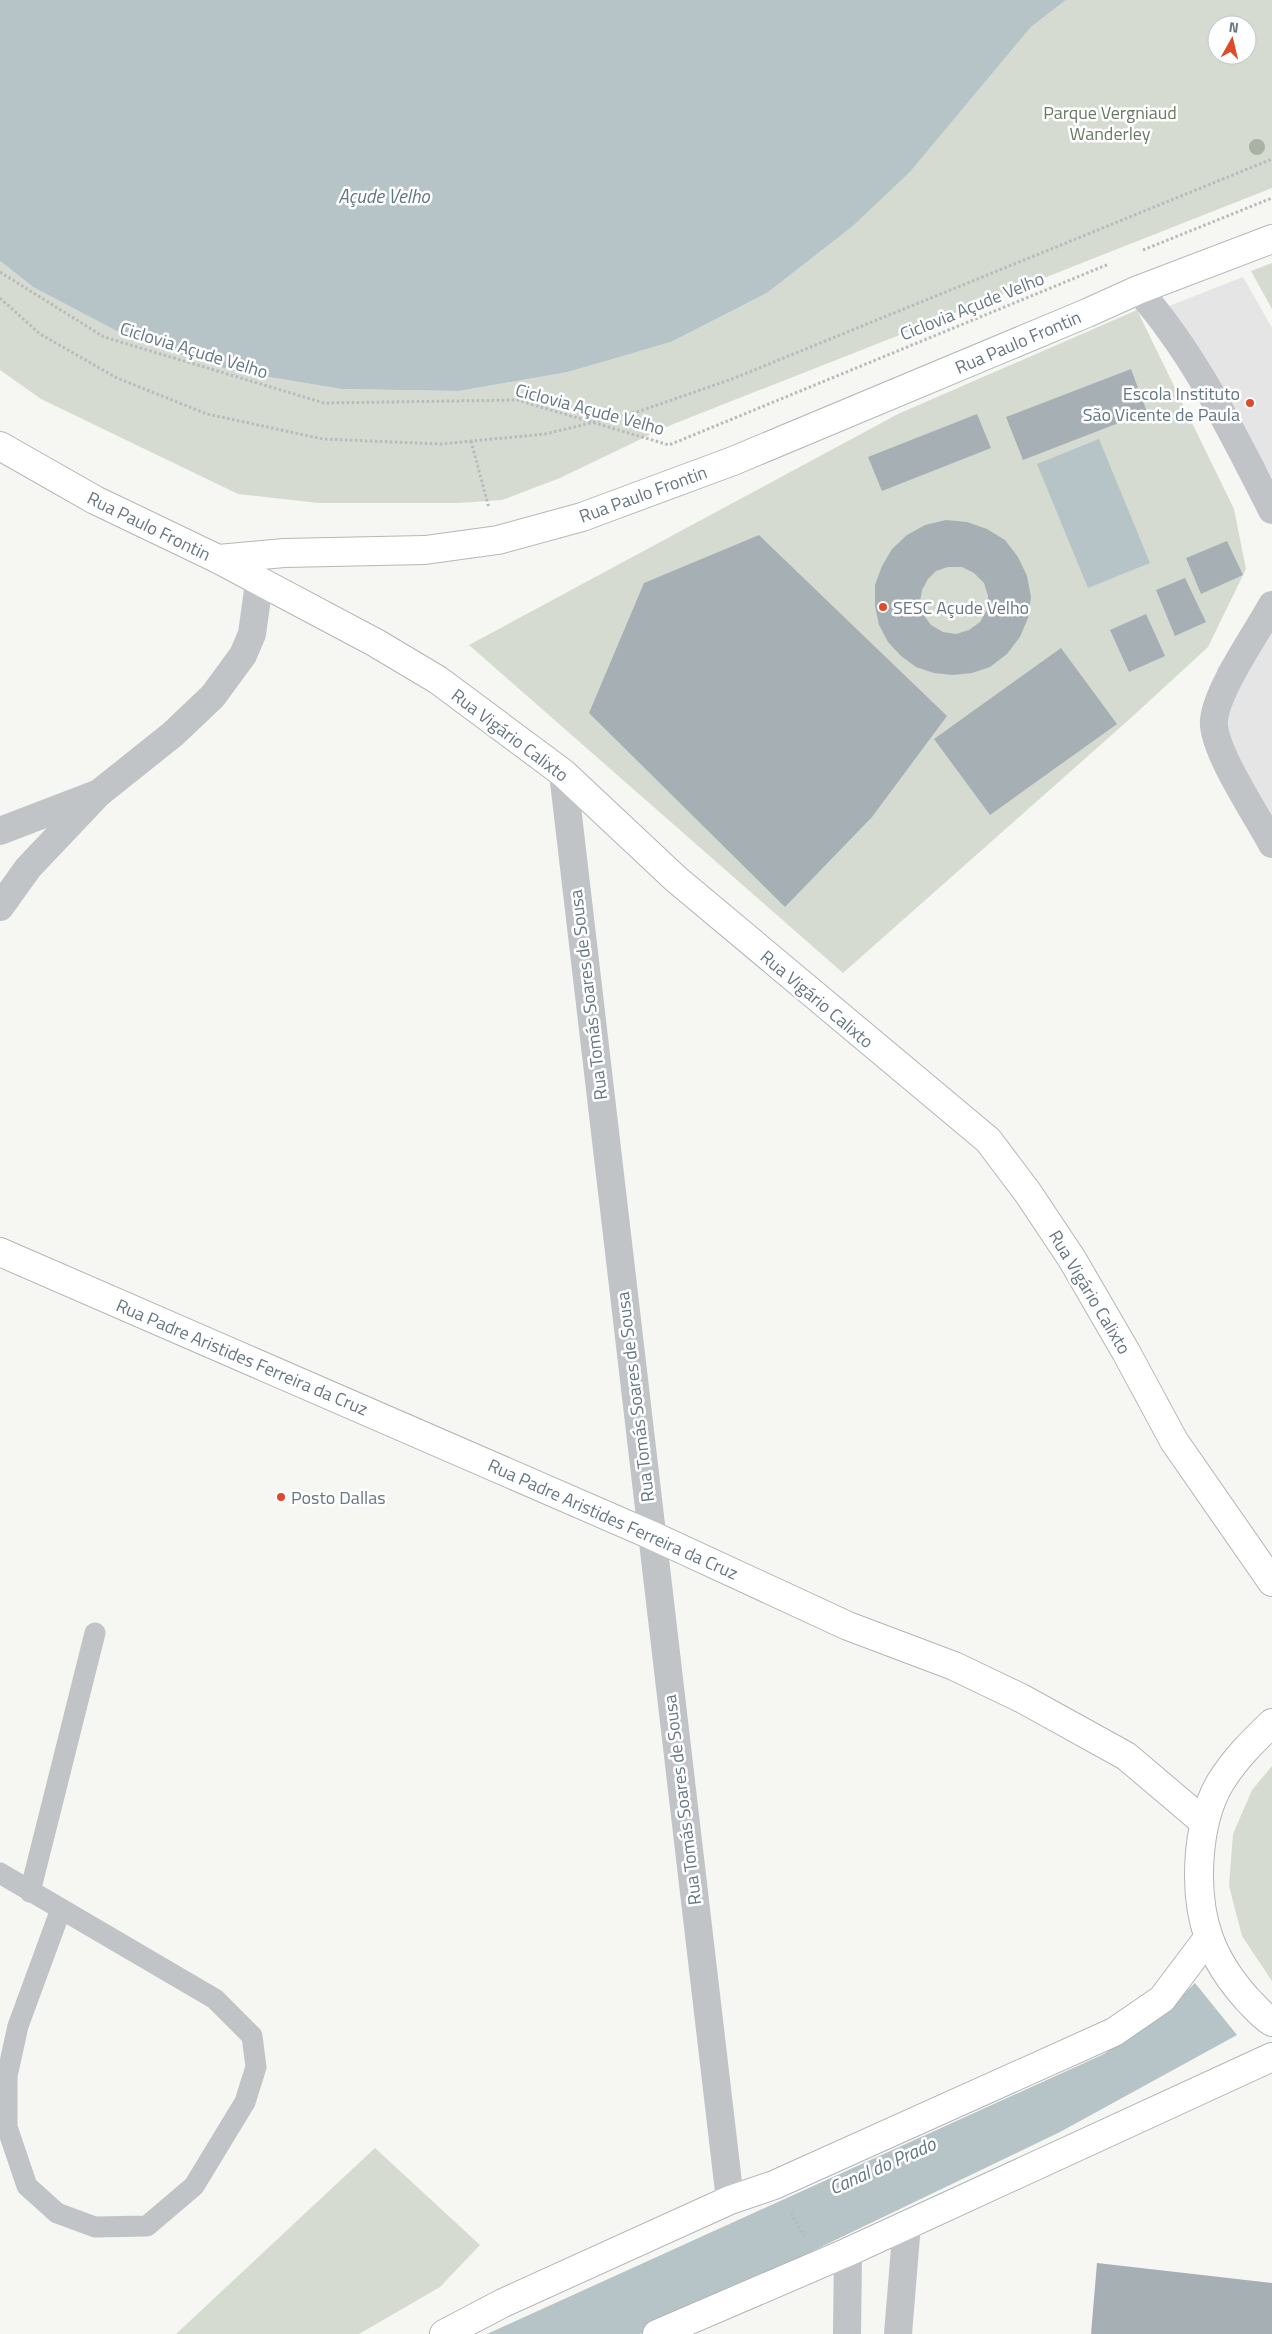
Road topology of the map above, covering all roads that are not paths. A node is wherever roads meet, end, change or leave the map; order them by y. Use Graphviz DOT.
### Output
graph roads {
  1 [pos="1272,238"];
  2 [pos="1138,290"];
  3 [pos="0,446"];
  4 [pos="1272,510"];
  5 [pos="218,559"];
  6 [pos="259,583"];
  7 [pos="1272,605"];
  8 [pos="563,773"];
  9 [pos="99,793"];
  10 [pos="0,832"];
  11 [pos="1272,844"];
  12 [pos="0,907"];
  13 [pos="0,1252"];
  14 [pos="651,1535"];
  15 [pos="1272,1582"];
  16 [pos="94,1633"];
  17 [pos="1272,1723"];
  18 [pos="1204,1822"];
  19 [pos="0,1873"];
  20 [pos="30,1892"];
  21 [pos="61,1909"];
  22 [pos="1208,1938"];
  23 [pos="1272,2022"];
  24 [pos="1272,2057"];
  25 [pos="730,2200"];
  26 [pos="907,2224"];
  27 [pos="848,2252"];
  28 [pos="444,2334"];
  29 [pos="657,2334"];
  30 [pos="848,2334"];
  31 [pos="898,2334"];
  1 -- 2 [label="main road, Rua Paulo Frontin"];
  2 -- 4 [label="street"];
  2 -- 5 [label="main road, Rua Paulo Frontin"];
  3 -- 5 [label="main road, Rua Paulo Frontin"];
  5 -- 6 [label="main road, Rua Vigário Calixto"];
  6 -- 8 [label="main road, Rua Vigário Calixto"];
  6 -- 9 [label="street"];
  7 -- 11 [label="street"];
  8 -- 14 [label="street, Rua Tomás Soares de Sousa"];
  8 -- 15 [label="main road, Rua Vigário Calixto"];
  9 -- 10 [label="street"];
  9 -- 12 [label="street"];
  13 -- 14 [label="main road, Rua Padre Aristides Ferreira da Cruz"];
  14 -- 18 [label="main road, Rua Padre Aristides Ferreira da Cruz"];
  14 -- 25 [label="street, Rua Tomás Soares de Sousa"];
  16 -- 20 [label="lane"];
  17 -- 18 [label="main road"];
  18 -- 22 [label="main road"];
  19 -- 20 [label="lane"];
  20 -- 21 [label="lane"];
  21 -- 21 [label="lane"];
  22 -- 23 [label="main road"];
  22 -- 25 [label="main road"];
  24 -- 26 [label="main road"];
  25 -- 28 [label="main road"];
  26 -- 27 [label="main road"];
  26 -- 31 [label="street"];
  27 -- 29 [label="main road"];
  27 -- 30 [label="street"];
}
